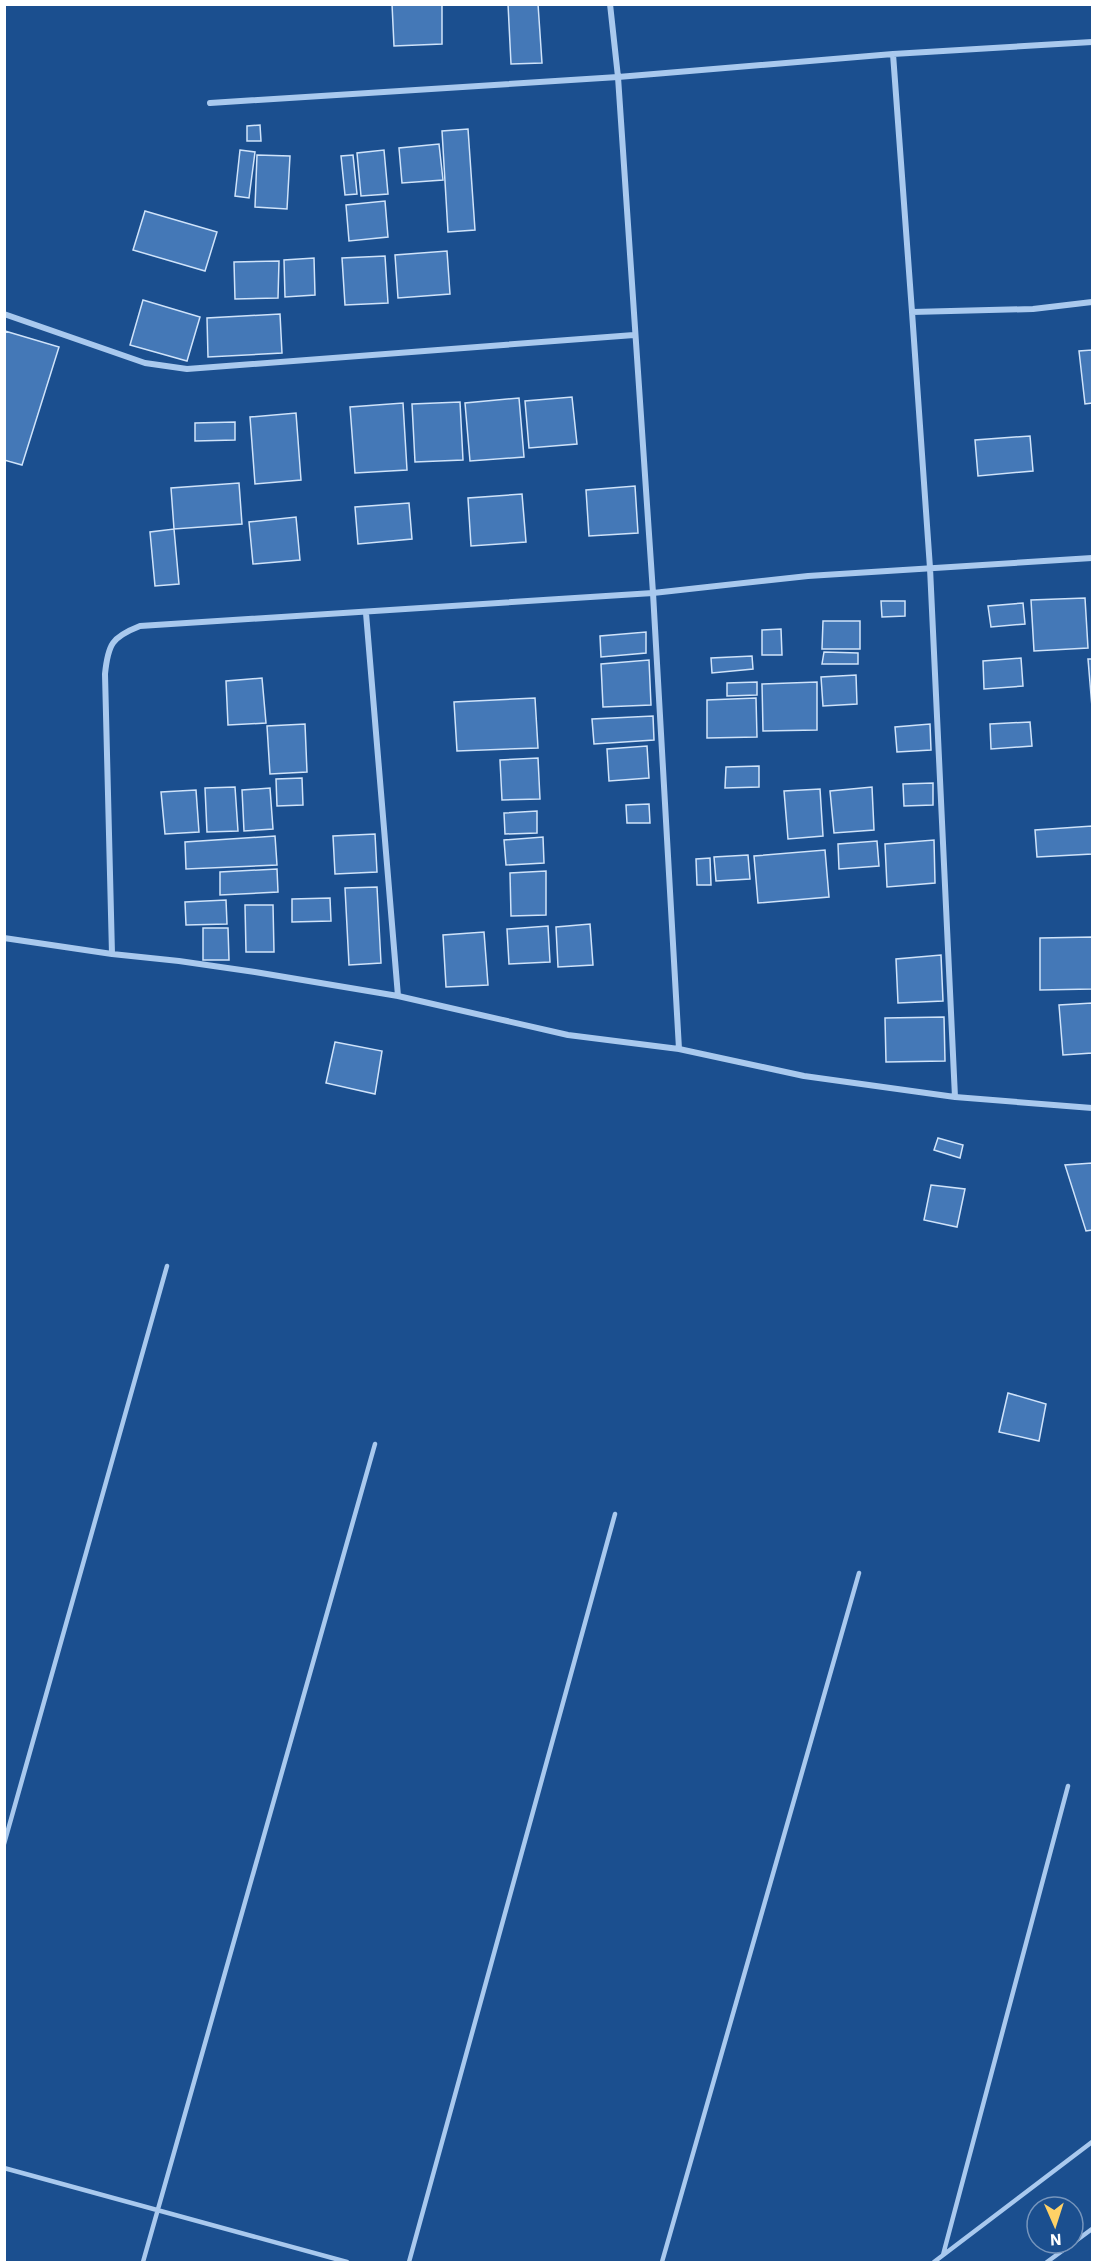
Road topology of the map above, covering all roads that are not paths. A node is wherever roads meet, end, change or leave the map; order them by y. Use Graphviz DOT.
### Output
graph roads {
  1 [pos="610,4"];
  2 [pos="1092,42"];
  3 [pos="893,54"];
  4 [pos="618,77"];
  5 [pos="210,103"];
  6 [pos="1092,303"];
  7 [pos="912,312"];
  8 [pos="4,314"];
  9 [pos="634,335"];
  10 [pos="1092,558"];
  11 [pos="930,568"];
  12 [pos="653,593"];
  13 [pos="366,613"];
  14 [pos="4,938"];
  15 [pos="112,954"];
  16 [pos="398,996"];
  17 [pos="679,1049"];
  18 [pos="955,1097"];
  19 [pos="1092,1108"];
  20 [pos="167,1266"];
  21 [pos="375,1444"];
  22 [pos="615,1514"];
  23 [pos="859,1573"];
  24 [pos="1068,1786"];
  25 [pos="4,1844"];
  26 [pos="1092,2142"];
  27 [pos="4,2168"];
  28 [pos="158,2210"];
  29 [pos="1092,2229"];
  30 [pos="943,2255"];
  31 [pos="143,2262"];
  32 [pos="346,2262"];
  33 [pos="409,2262"];
  34 [pos="662,2262"];
  35 [pos="934,2262"];
  36 [pos="1047,2262"];
  1 -- 4 [label="street"];
  2 -- 3 [label="street"];
  3 -- 4 [label="street"];
  3 -- 7 [label="street"];
  4 -- 5 [label="street"];
  4 -- 9 [label="street"];
  6 -- 7 [label="street"];
  7 -- 11 [label="street"];
  8 -- 9 [label="street"];
  9 -- 12 [label="street"];
  10 -- 11 [label="street"];
  11 -- 12 [label="street"];
  11 -- 18 [label="street"];
  12 -- 13 [label="street"];
  12 -- 17 [label="street"];
  13 -- 15 [label="street"];
  13 -- 16 [label="street"];
  14 -- 15 [label="street"];
  15 -- 16 [label="street"];
  16 -- 17 [label="street"];
  17 -- 18 [label="street"];
  18 -- 19 [label="street"];
  20 -- 25 [label="lane"];
  21 -- 28 [label="lane"];
  22 -- 33 [label="lane"];
  23 -- 34 [label="lane"];
  24 -- 30 [label="lane"];
  26 -- 30 [label="lane"];
  27 -- 28 [label="lane"];
  28 -- 31 [label="lane"];
  28 -- 32 [label="lane"];
  29 -- 36 [label="lane"];
  30 -- 35 [label="lane"];
}
